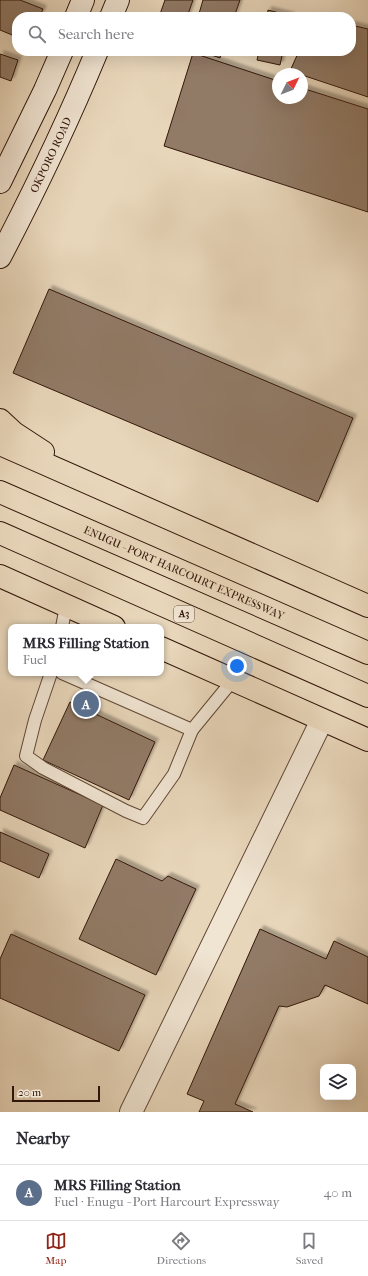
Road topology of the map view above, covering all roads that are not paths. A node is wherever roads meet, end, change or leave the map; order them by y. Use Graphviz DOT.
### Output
graph roads {
  1 [pos="82,0"];
  2 [pos="118,0"];
  3 [pos="78,12"];
  4 [pos="113,12"];
  5 [pos="60,56"];
  6 [pos="95,56"];
  7 [pos="0,182"];
  8 [pos="0,257"];
  9 [pos="0,420"];
  10 [pos="0,444"];
  11 [pos="100,488"];
  12 [pos="0,492"];
  13 [pos="0,533"];
  14 [pos="0,576"];
  15 [pos="66,606"];
  16 [pos="368,606"];
  17 [pos="63,624"];
  18 [pos="107,624"];
  19 [pos="164,649"];
  20 [pos="368,653"];
  21 [pos="51,676"];
  22 [pos="69,676"];
  23 [pos="233,680"];
  24 [pos="368,696"];
  25 [pos="322,720"];
  26 [pos="192,730"];
  27 [pos="368,740"];
  28 [pos="130,1112"];
  1 -- 3 [label="street"];
  2 -- 4 [label="street"];
  5 -- 7 [label="street"];
  6 -- 8 [label="street, OKPORO ROAD"];
  9 -- 11 [label="main road"];
  10 -- 11 [label="main road"];
  11 -- 16 [label="main road"];
  12 -- 20 [label="main road, ENUGU - PORT HARCOURT EXPRESSWAY"];
  13 -- 24 [label="main road, A3"];
  14 -- 15 [label="main road"];
  15 -- 17 [label="lane"];
  15 -- 18 [label="main road"];
  19 -- 23 [label="main road"];
  21 -- 26 [label="lane"];
  22 -- 26 [label="lane"];
  23 -- 25 [label="main road"];
  23 -- 26 [label="lane"];
  25 -- 27 [label="main road"];
  25 -- 28 [label="street"];
}
